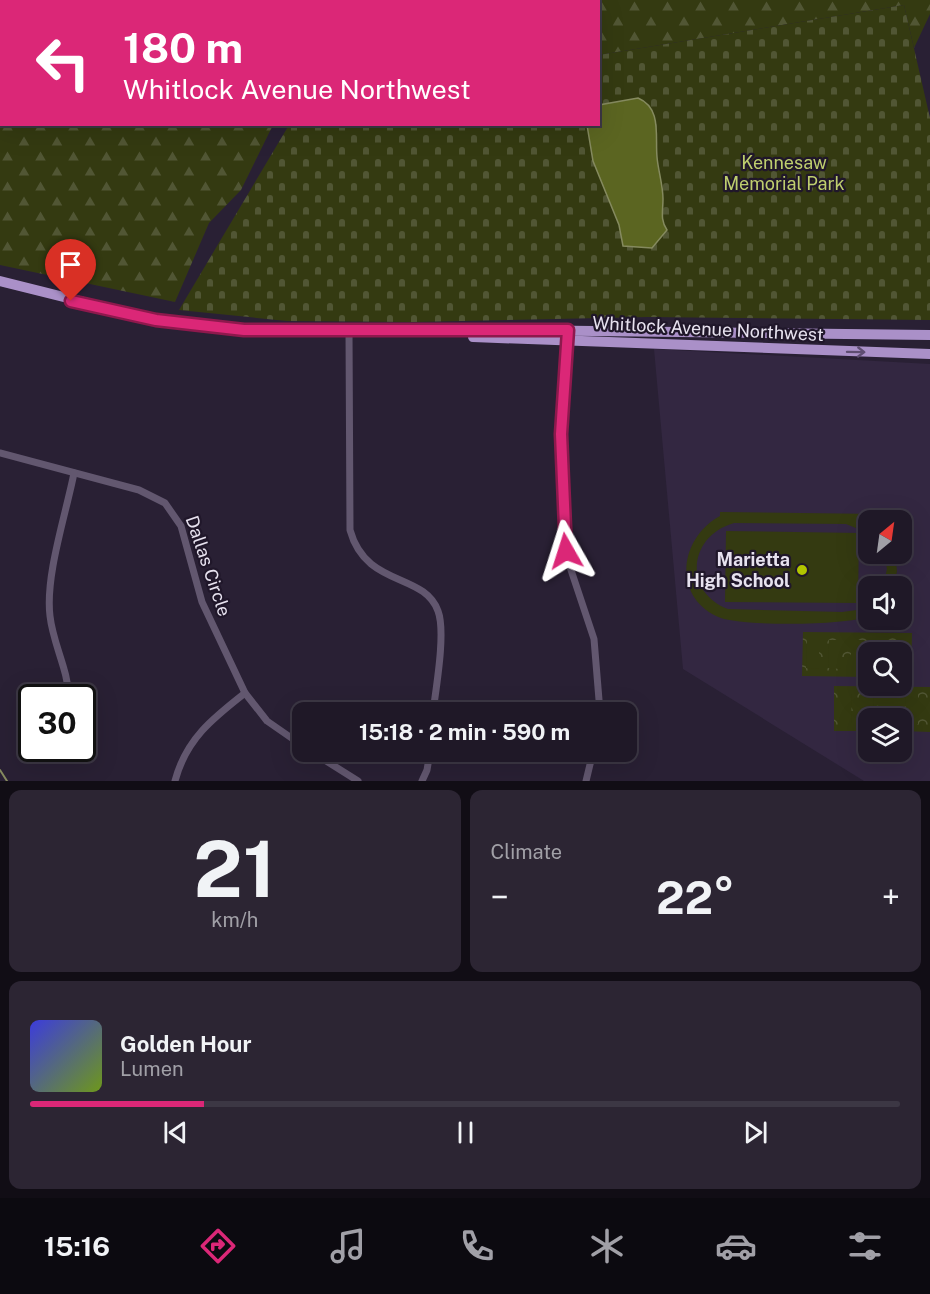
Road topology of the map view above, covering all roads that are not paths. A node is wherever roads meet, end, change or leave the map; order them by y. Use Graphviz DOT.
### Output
graph roads {
  1 [pos="0,281"];
  2 [pos="349,331"];
  3 [pos="568,335"];
  4 [pos="930,335"];
  5 [pos="930,354"];
  6 [pos="0,453"];
  7 [pos="74,473"];
  8 [pos="68,684"];
  9 [pos="245,693"];
  10 [pos="435,702"];
  11 [pos="599,702"];
  12 [pos="292,738"];
  13 [pos="328,762"];
  14 [pos="428,762"];
  15 [pos="591,762"];
  16 [pos="175,781"];
  17 [pos="358,781"];
  18 [pos="422,781"];
  19 [pos="586,781"];
  1 -- 2 [label="highway, Whitlock Avenue Northwest"];
  2 -- 3 [label="highway, Whitlock Avenue Northwest"];
  2 -- 10 [label="street"];
  3 -- 4 [label="highway, Whitlock Avenue Northwest"];
  3 -- 5 [label="highway, Whitlock Avenue Northwest, one-way"];
  3 -- 11 [label="street"];
  6 -- 7 [label="street, Dallas Circle"];
  7 -- 8 [label="street"];
  7 -- 9 [label="street, Dallas Circle"];
  9 -- 12 [label="street, Dallas Circle"];
  9 -- 16 [label="street"];
  13 -- 17 [label="street"];
  14 -- 18 [label="street"];
  15 -- 19 [label="street"];
}
